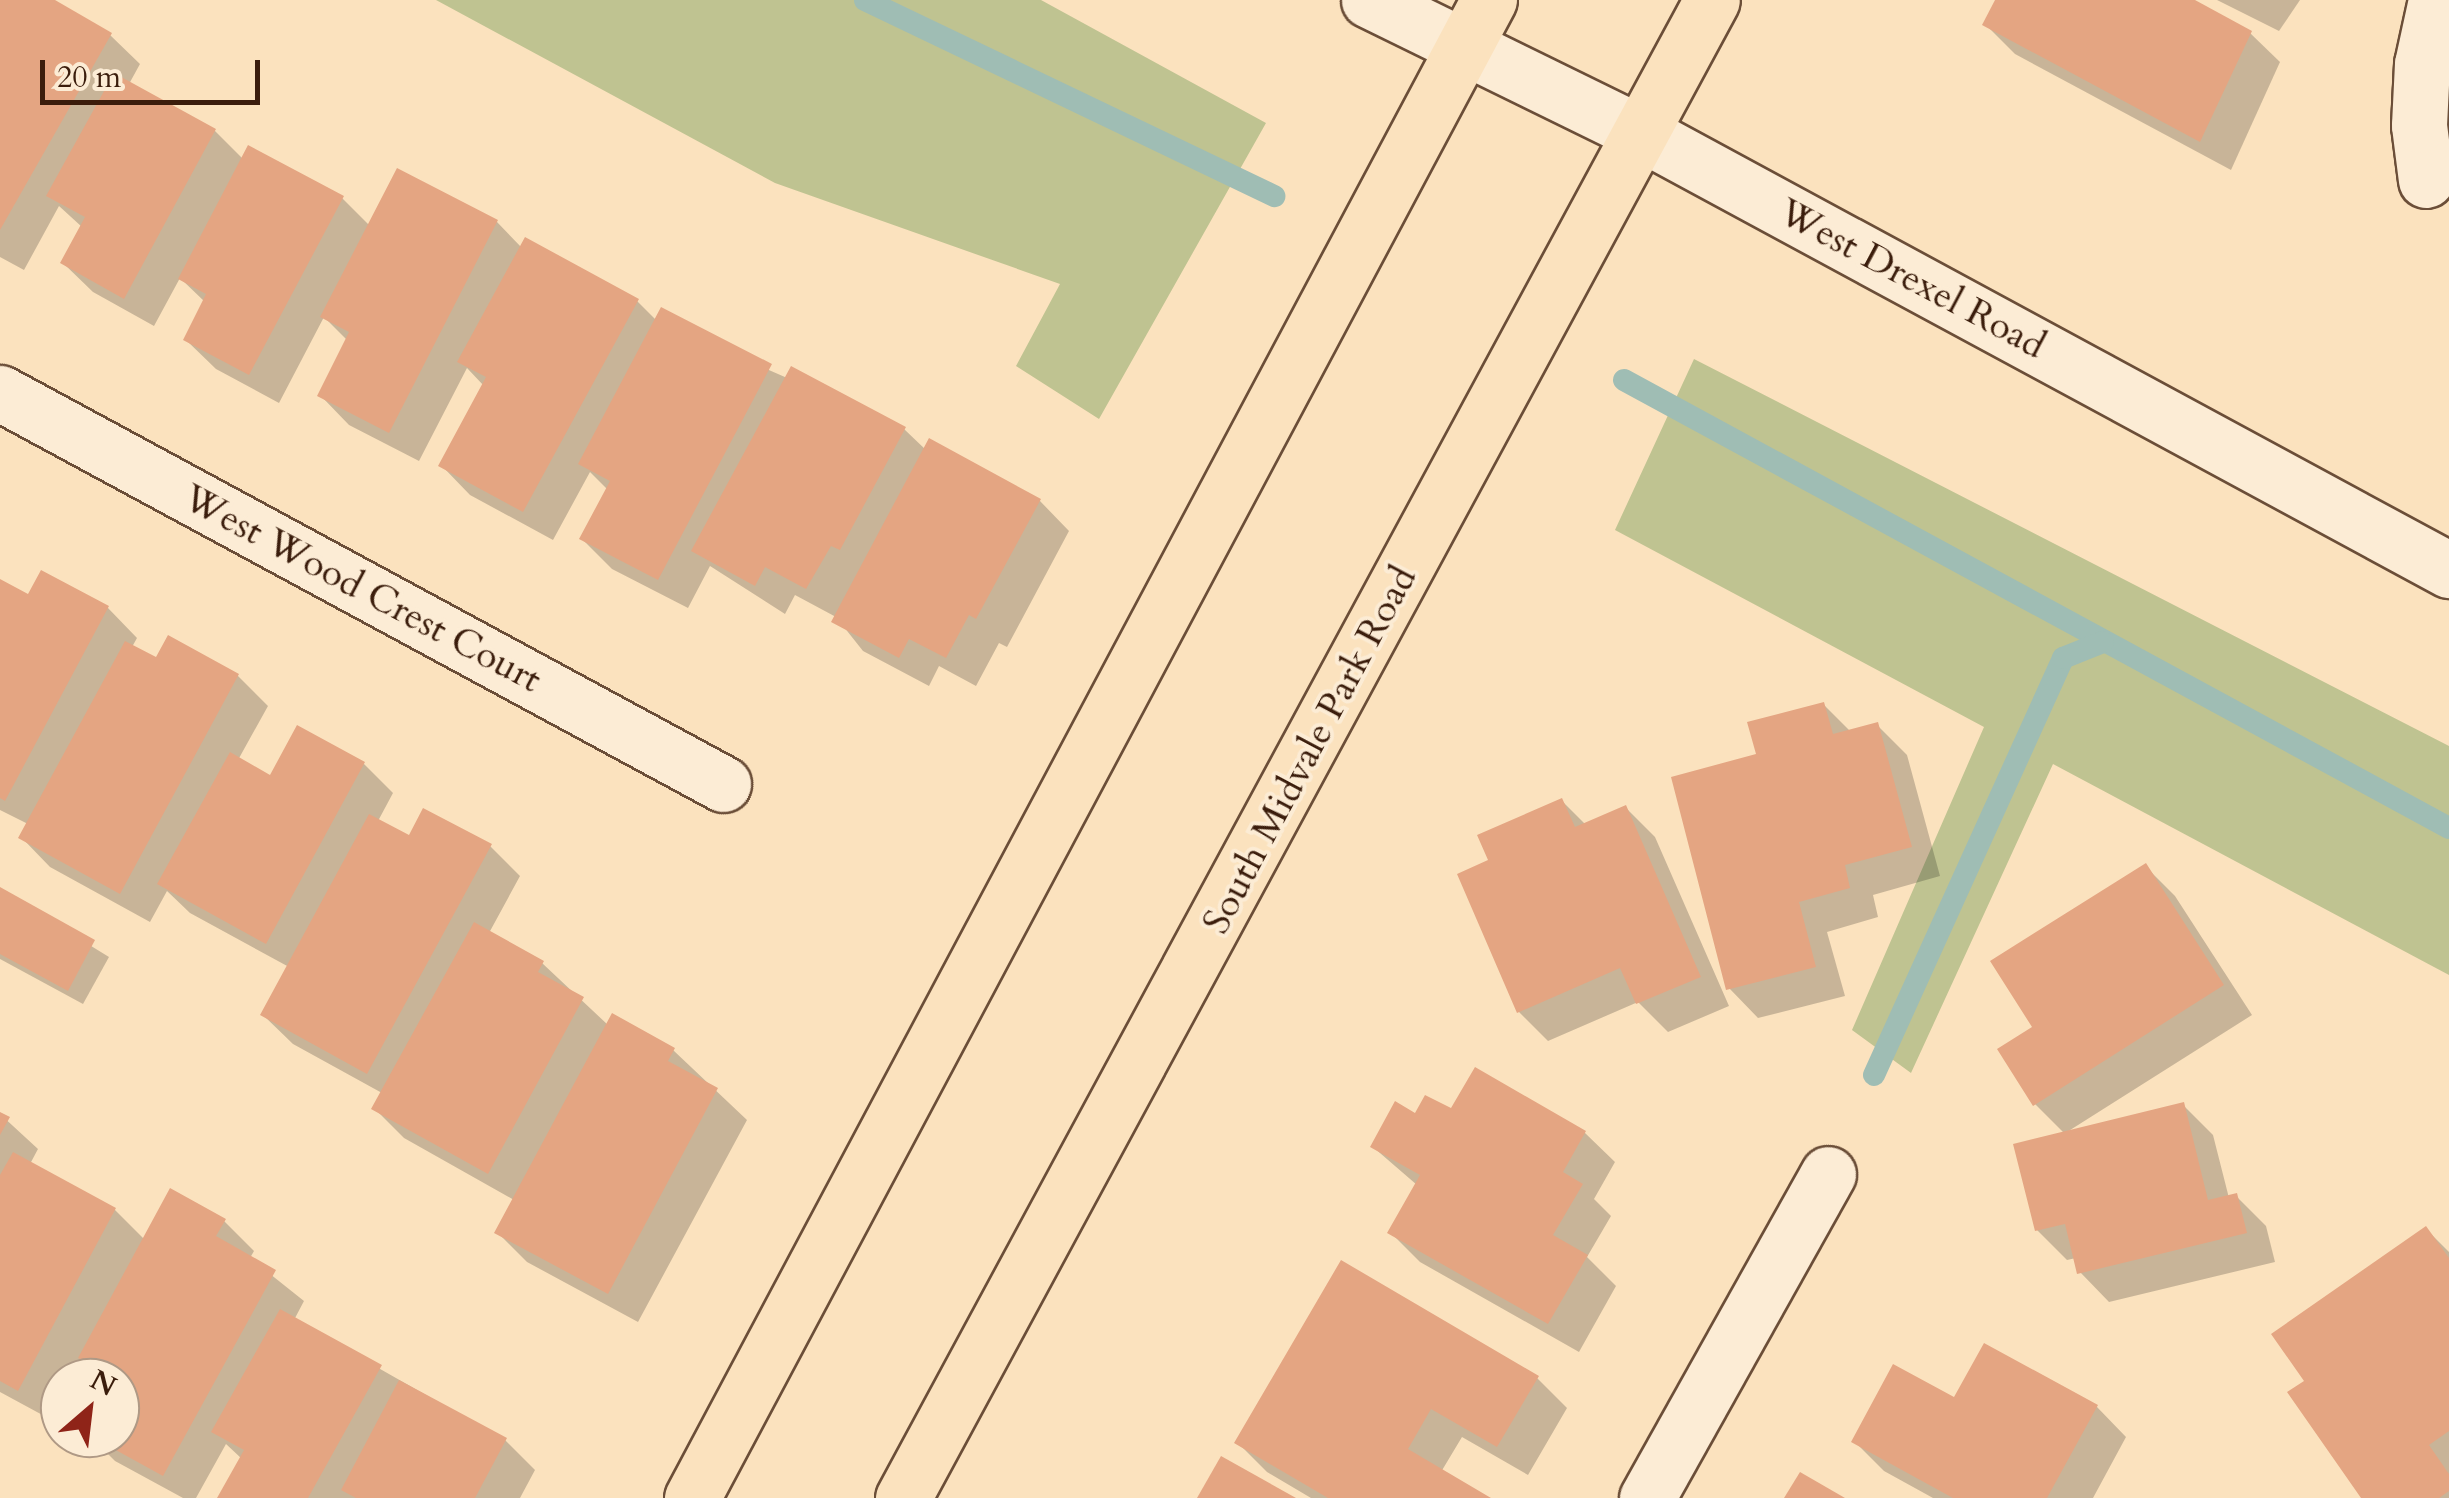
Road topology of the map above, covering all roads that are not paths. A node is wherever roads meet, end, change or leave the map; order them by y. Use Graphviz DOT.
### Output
graph roads {
  1 [pos="1369,0"];
  2 [pos="1489,0"];
  3 [pos="1712,0"];
  4 [pos="2436,0"];
  5 [pos="1462,51"];
  6 [pos="1641,134"];
  7 [pos="2426,180"];
  8 [pos="0,393"];
  9 [pos="2449,570"];
  10 [pos="723,784"];
  11 [pos="1828,1174"];
  12 [pos="692,1498"];
  13 [pos="902,1498"];
  14 [pos="1647,1498"];
  1 -- 5 [label="street, West Drexel Road"];
  2 -- 5 [label="main road"];
  3 -- 6 [label="main road, South Midvale Park Road"];
  4 -- 7 [label="street"];
  5 -- 6 [label="street, West Drexel Road"];
  5 -- 12 [label="main road"];
  6 -- 9 [label="street, West Drexel Road"];
  6 -- 13 [label="main road, South Midvale Park Road"];
  8 -- 10 [label="street, West Wood Crest Court"];
  11 -- 14 [label="street"];
}
